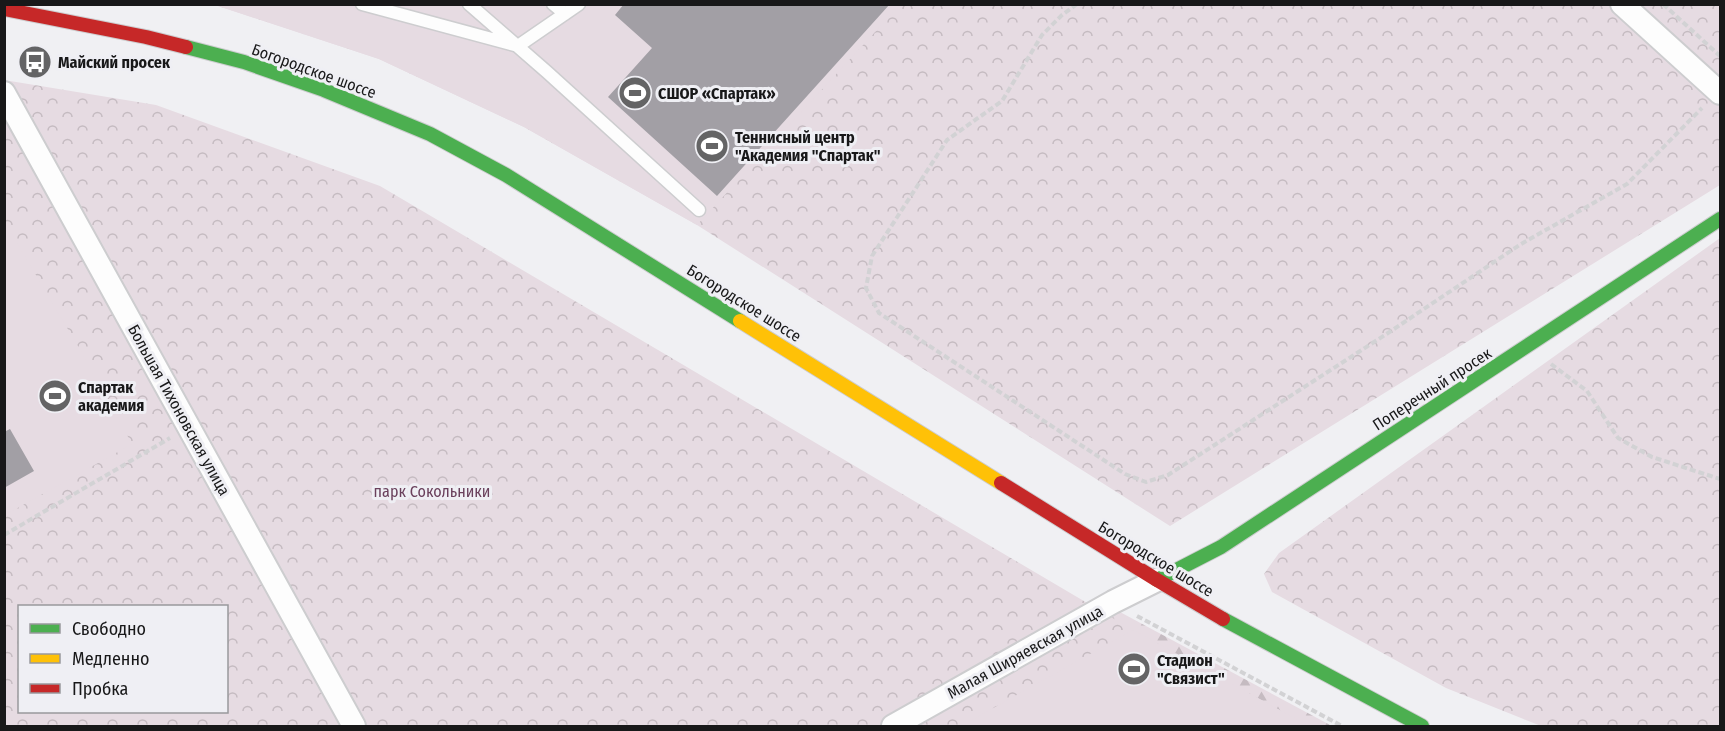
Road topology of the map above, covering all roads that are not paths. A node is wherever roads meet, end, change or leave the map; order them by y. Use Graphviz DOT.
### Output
graph roads {
  1 [pos="362,4"];
  2 [pos="469,4"];
  3 [pos="553,4"];
  4 [pos="579,4"];
  5 [pos="1622,4"];
  6 [pos="4,9"];
  7 [pos="565,14"];
  8 [pos="518,46"];
  9 [pos="1719,92"];
  10 [pos="4,93"];
  11 [pos="699,210"];
  12 [pos="1720,219"];
  13 [pos="1157,580"];
  14 [pos="354,726"];
  15 [pos="893,726"];
  16 [pos="1422,726"];
  1 -- 8 [label="lane"];
  2 -- 8 [label="lane"];
  3 -- 7 [label="lane"];
  4 -- 7 [label="lane"];
  5 -- 9 [label="street"];
  6 -- 13 [label="main road, Богородское шоссе"];
  7 -- 8 [label="lane"];
  8 -- 11 [label="lane"];
  10 -- 14 [label="street, Большая Тихоновская улица"];
  12 -- 13 [label="main road, Поперечный просек"];
  13 -- 15 [label="street, Малая Ширяевская улица"];
  13 -- 16 [label="main road, Богородское шоссе"];
}
